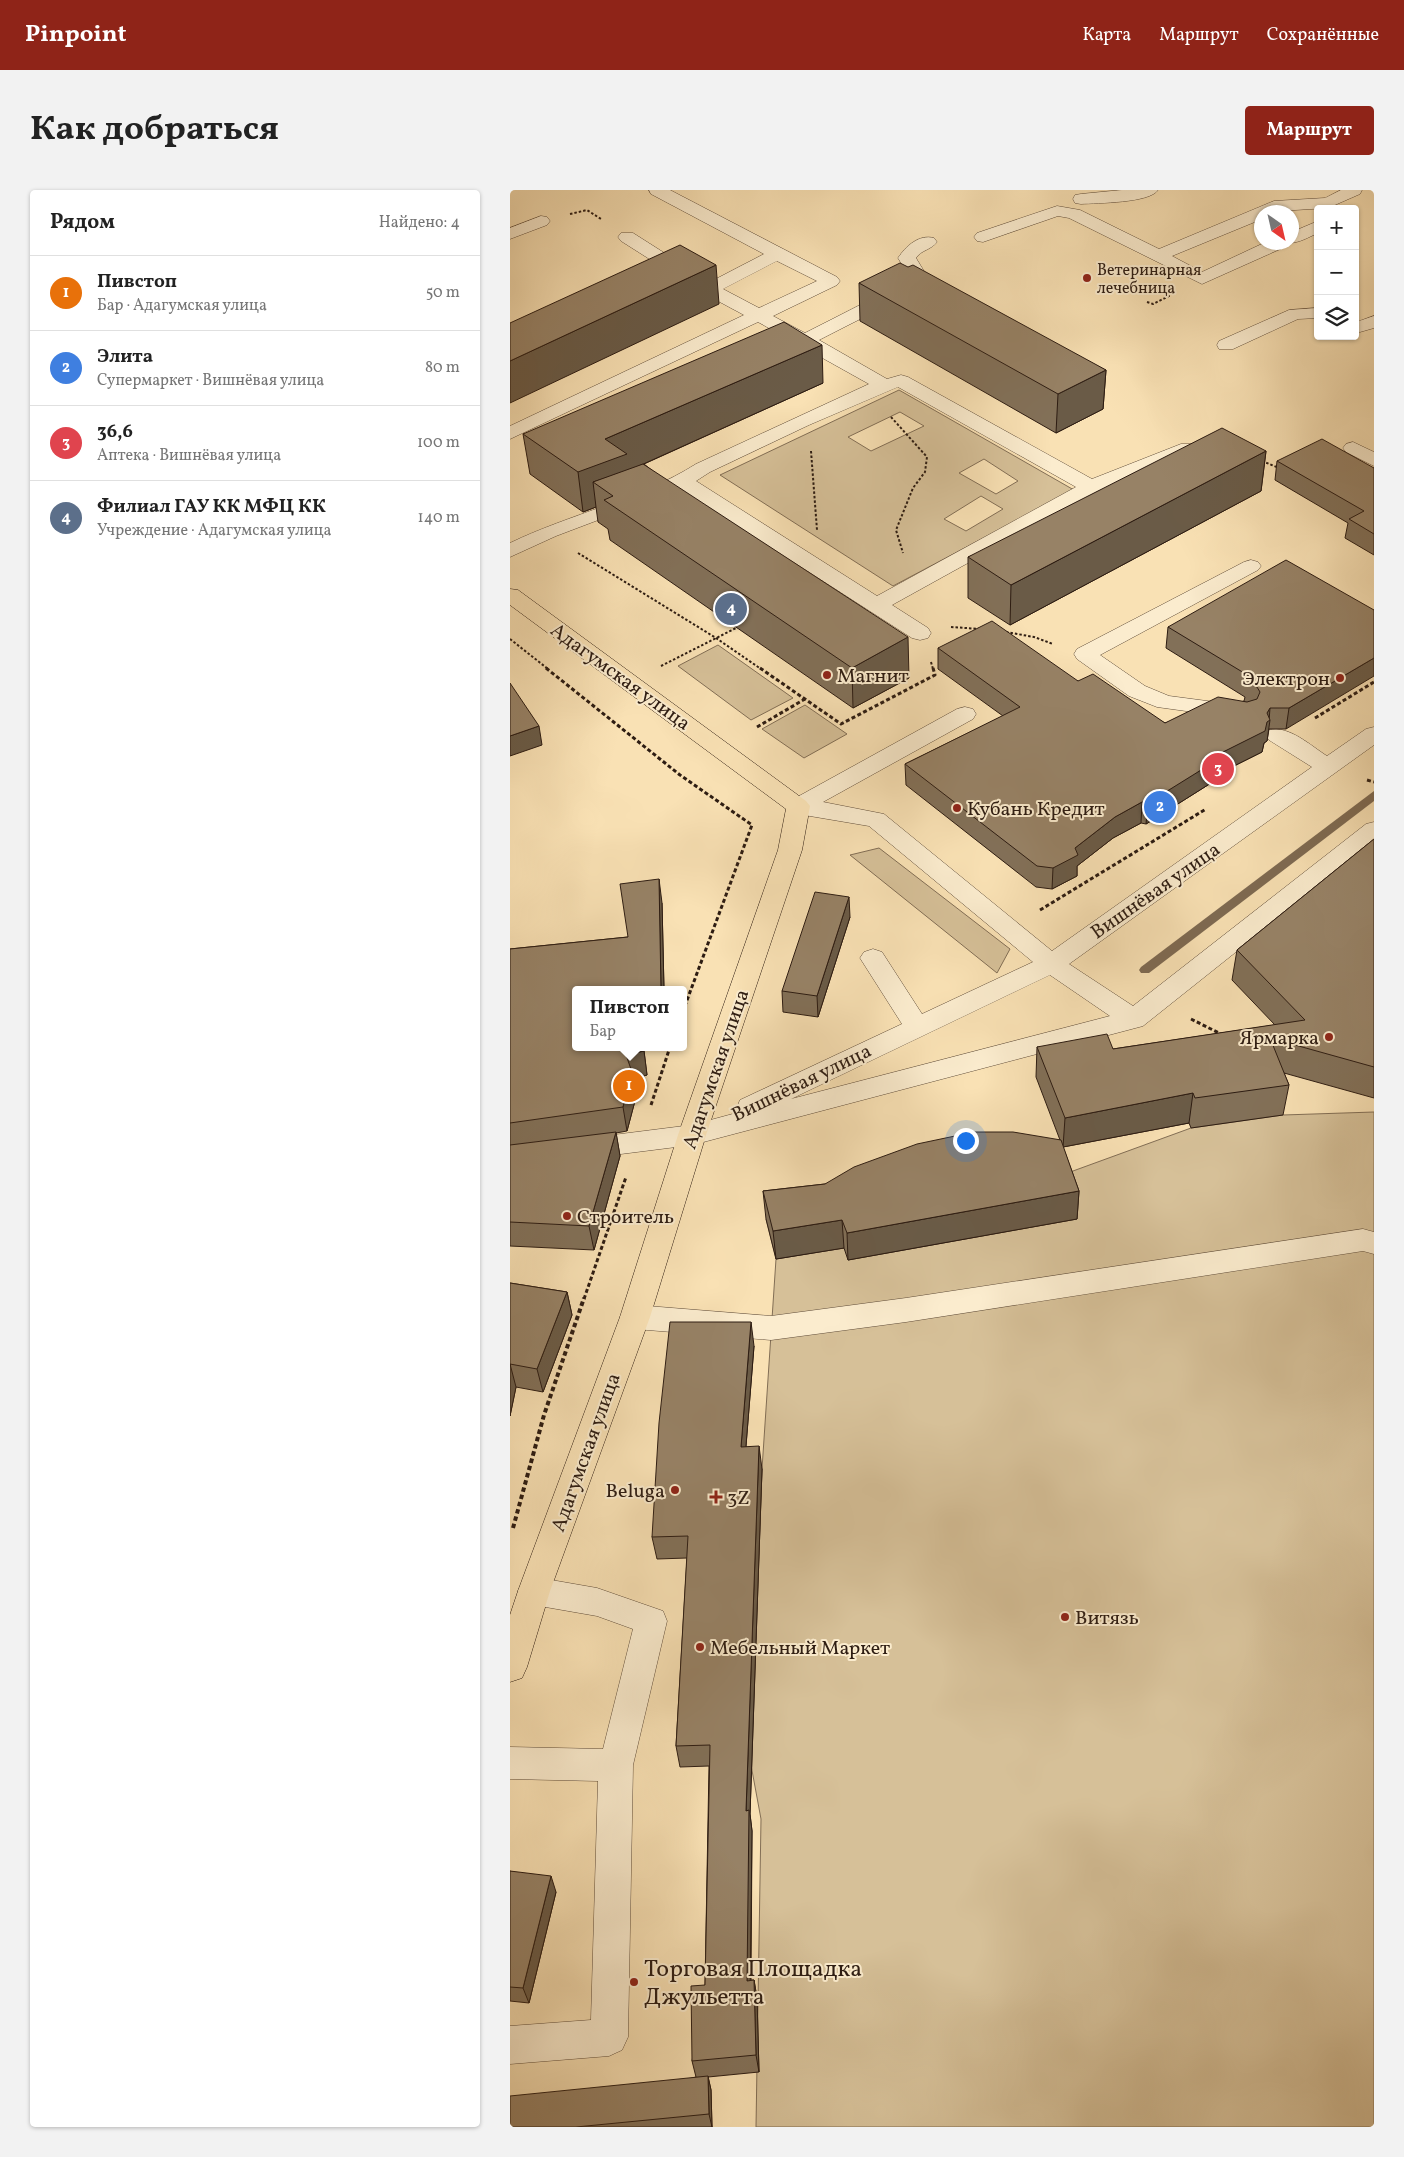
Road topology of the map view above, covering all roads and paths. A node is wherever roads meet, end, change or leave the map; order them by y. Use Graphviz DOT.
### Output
graph roads {
  1 [pos="657,190"];
  2 [pos="1150,190"];
  3 [pos="1354,190"];
  4 [pos="1081,199"];
  5 [pos="1299,205"];
  6 [pos="1330,205"];
  7 [pos="1314,206"];
  8 [pos="1254,216"];
  9 [pos="540,221"];
  10 [pos="1314,228"];
  11 [pos="510,234"];
  12 [pos="1299,235"];
  13 [pos="627,237"];
  14 [pos="983,237"];
  15 [pos="928,242"];
  16 [pos="1264,250"];
  17 [pos="778,254"];
  18 [pos="1158,256"];
  19 [pos="709,289"];
  20 [pos="1314,313"];
  21 [pos="758,317"];
  22 [pos="806,340"];
  23 [pos="1226,345"];
  24 [pos="876,390"];
  25 [pos="802,422"];
  26 [pos="510,433"];
  27 [pos="1188,448"];
  28 [pos="1353,448"];
  29 [pos="1257,459"];
  30 [pos="1374,460"];
  31 [pos="1285,470"];
  32 [pos="681,482"];
  33 [pos="1091,487"];
  34 [pos="818,533"];
  35 [pos="510,551"];
  36 [pos="576,552"];
  37 [pos="905,562"];
  38 [pos="1250,566"];
  39 [pos="510,595"];
  40 [pos="875,606"];
  41 [pos="736,628"];
  42 [pos="912,628"];
  43 [pos="983,630"];
  44 [pos="1001,632"];
  45 [pos="716,638"];
  46 [pos="510,639"];
  47 [pos="1085,654"];
  48 [pos="630,681"];
  49 [pos="1374,682"];
  50 [pos="805,699"];
  51 [pos="965,714"];
  52 [pos="1245,714"];
  53 [pos="757,727"];
  54 [pos="1374,734"];
  55 [pos="1279,736"];
  56 [pos="1328,767"];
  57 [pos="798,806"];
  58 [pos="1210,807"];
  59 [pos="1374,830"];
  60 [pos="1040,910"];
  61 [pos="873,958"];
  62 [pos="1051,964"];
  63 [pos="687,1000"];
  64 [pos="1186,1016"];
  65 [pos="1134,1019"];
  66 [pos="917,1026"];
  67 [pos="1221,1034"];
  68 [pos="669,1051"];
  69 [pos="692,1135"];
  70 [pos="638,1141"];
  71 [pos="510,1158"];
  72 [pos="1374,1243"];
  73 [pos="635,1317"];
  74 [pos="510,1538"];
  75 [pos="534,1591"];
  76 [pos="510,1667"];
  77 [pos="510,1763"];
  78 [pos="616,1765"];
  79 [pos="510,2045"];
  1 -- 17 [label="street"];
  2 -- 4 [label="street"];
  3 -- 6 [label="street"];
  5 -- 7 [label="street"];
  8 -- 18 [label="street"];
  9 -- 11 [label="street"];
  9 -- 13 [label="path"];
  10 -- 12 [label="street"];
  13 -- 19 [label="street"];
  14 -- 18 [label="street"];
  15 -- 22 [label="street"];
  16 -- 18 [label="street"];
  17 -- 19 [label="street"];
  17 -- 21 [label="street"];
  19 -- 21 [label="street"];
  20 -- 23 [label="street"];
  21 -- 22 [label="street"];
  21 -- 26 [label="street"];
  22 -- 24 [label="street"];
  24 -- 25 [label="street"];
  24 -- 33 [label="street"];
  24 -- 37 [label="path"];
  25 -- 32 [label="street"];
  25 -- 34 [label="path"];
  27 -- 33 [label="street"];
  28 -- 30 [label="street"];
  29 -- 31 [label="path"];
  32 -- 35 [label="street"];
  32 -- 40 [label="street"];
  33 -- 40 [label="street"];
  36 -- 45 [label="path"];
  38 -- 47 [label="street"];
  39 -- 48 [label="main road, Адагумская улица"];
  40 -- 42 [label="street"];
  41 -- 45 [label="path"];
  42 -- 43 [label="path"];
  42 -- 50 [label="path"];
  44 -- 47 [label="path"];
  45 -- 48 [label="path"];
  45 -- 50 [label="path"];
  46 -- 63 [label="path"];
  47 -- 52 [label="street"];
  48 -- 57 [label="main road, Адагумская улица"];
  49 -- 55 [label="path"];
  50 -- 53 [label="path"];
  51 -- 57 [label="street"];
  54 -- 56 [label="street, Вишнёвая улица"];
  55 -- 56 [label="street"];
  56 -- 62 [label="street, Вишнёвая улица"];
  57 -- 62 [label="street"];
  57 -- 69 [label="main road, Адагумская улица"];
  58 -- 60 [label="path"];
  59 -- 65 [label="street, Вишнёвая улица"];
  61 -- 66 [label="street"];
  62 -- 65 [label="street"];
  62 -- 66 [label="street, Вишнёвая улица"];
  64 -- 67 [label="path"];
  65 -- 69 [label="street, Вишнёвая улица"];
  66 -- 69 [label="street, Вишнёвая улица"];
  68 -- 70 [label="path"];
  69 -- 70 [label="street"];
  69 -- 73 [label="main road, Адагумская улица"];
  70 -- 71 [label="street"];
  70 -- 74 [label="path"];
  72 -- 73 [label="street"];
  73 -- 75 [label="main road, Адагумская улица"];
  75 -- 76 [label="main road, Адагумская улица"];
  75 -- 78 [label="street"];
  77 -- 78 [label="street"];
  78 -- 79 [label="street"];
}
